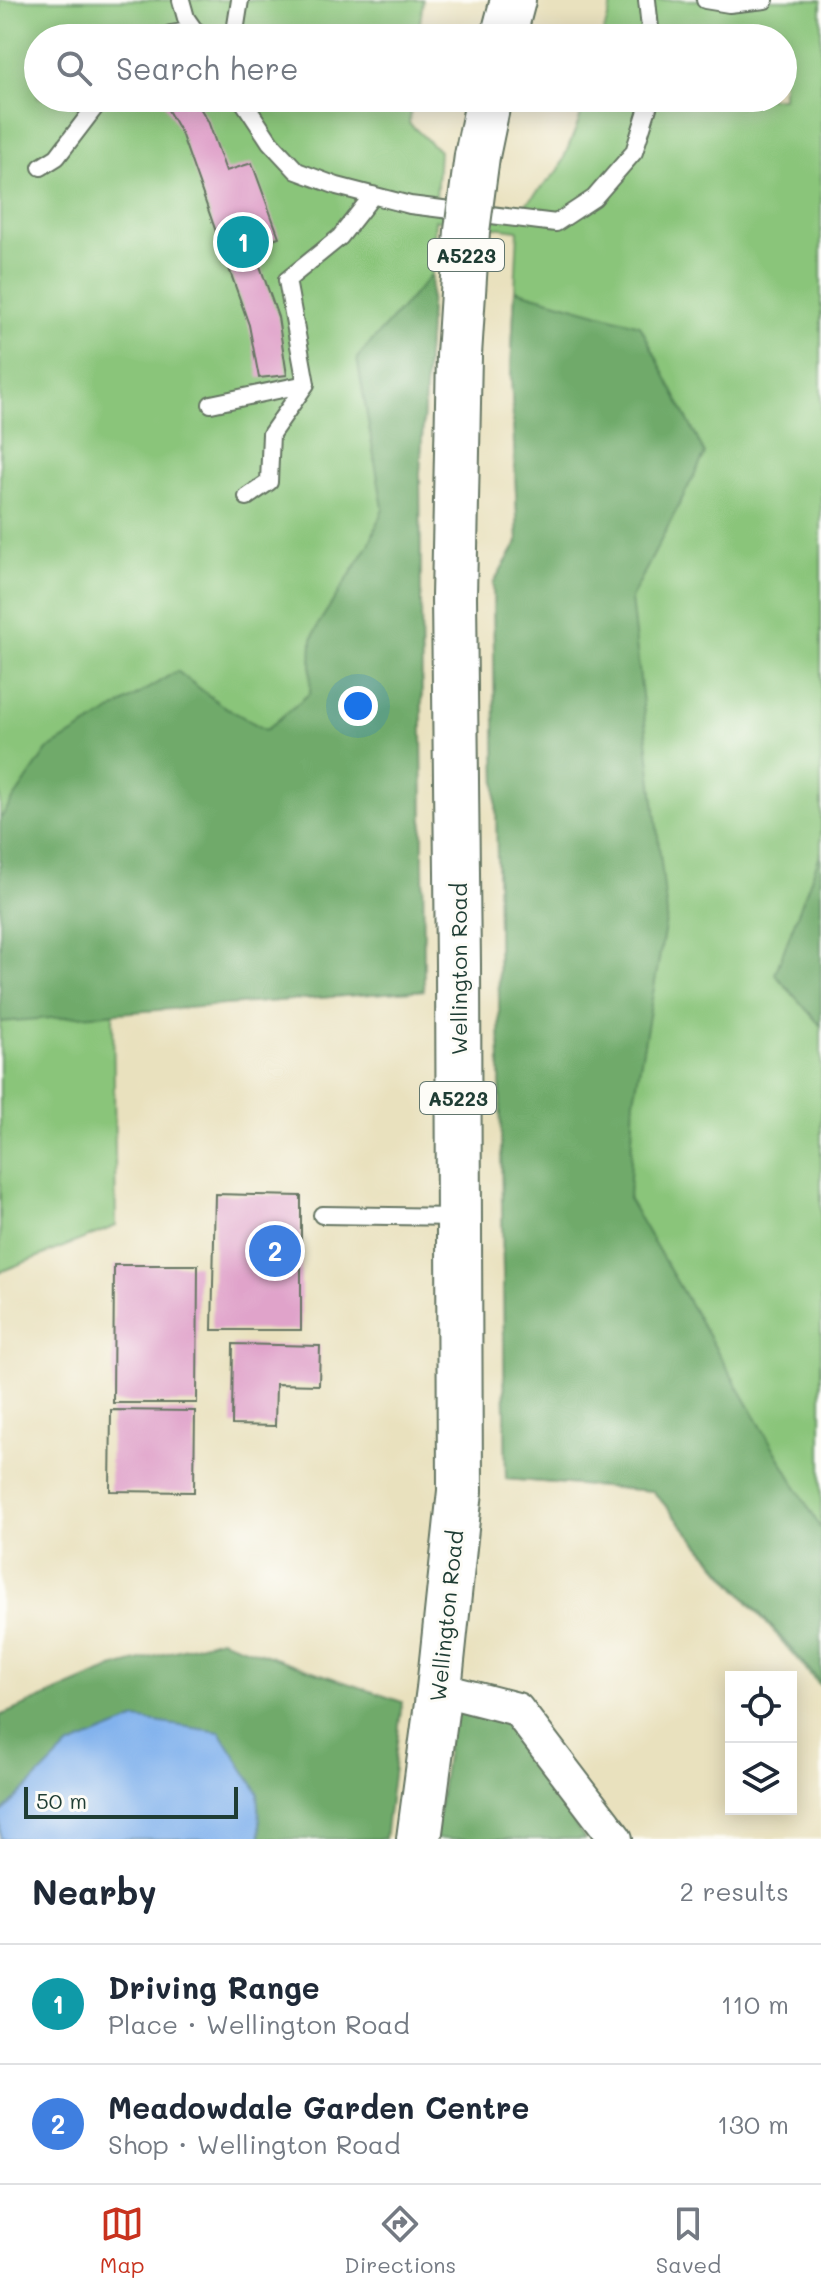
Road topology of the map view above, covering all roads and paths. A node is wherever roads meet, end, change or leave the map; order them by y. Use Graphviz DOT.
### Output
graph roads {
  1 [pos="181,0"];
  2 [pos="240,0"];
  3 [pos="513,0"];
  4 [pos="647,0"];
  5 [pos="705,0"];
  6 [pos="765,0"];
  7 [pos="190,24"];
  8 [pos="236,24"];
  9 [pos="507,24"];
  10 [pos="650,24"];
  11 [pos="91,112"];
  12 [pos="250,112"];
  13 [pos="486,112"];
  14 [pos="647,112"];
  15 [pos="41,167"];
  16 [pos="373,195"];
  17 [pos="306,384"];
  18 [pos="211,404"];
  19 [pos="247,497"];
  20 [pos="322,1215"];
  21 [pos="459,1217"];
  22 [pos="439,1689"];
  23 [pos="419,1839"];
  24 [pos="616,1839"];
  1 -- 7 [label="lane"];
  2 -- 8 [label="lane"];
  3 -- 9 [label="main road"];
  4 -- 10 [label="lane"];
  5 -- 6 [label="lane"];
  11 -- 15 [label="lane"];
  12 -- 16 [label="lane"];
  13 -- 21 [label="main road, Wellington Road / A5223, bridge"];
  14 -- 16 [label="lane"];
  16 -- 17 [label="lane"];
  17 -- 18 [label="lane"];
  17 -- 19 [label="lane"];
  20 -- 21 [label="lane"];
  21 -- 22 [label="main road, Wellington Road / A5223"];
  22 -- 23 [label="main road, Wellington Road / A5223"];
  22 -- 24 [label="street"];
}
